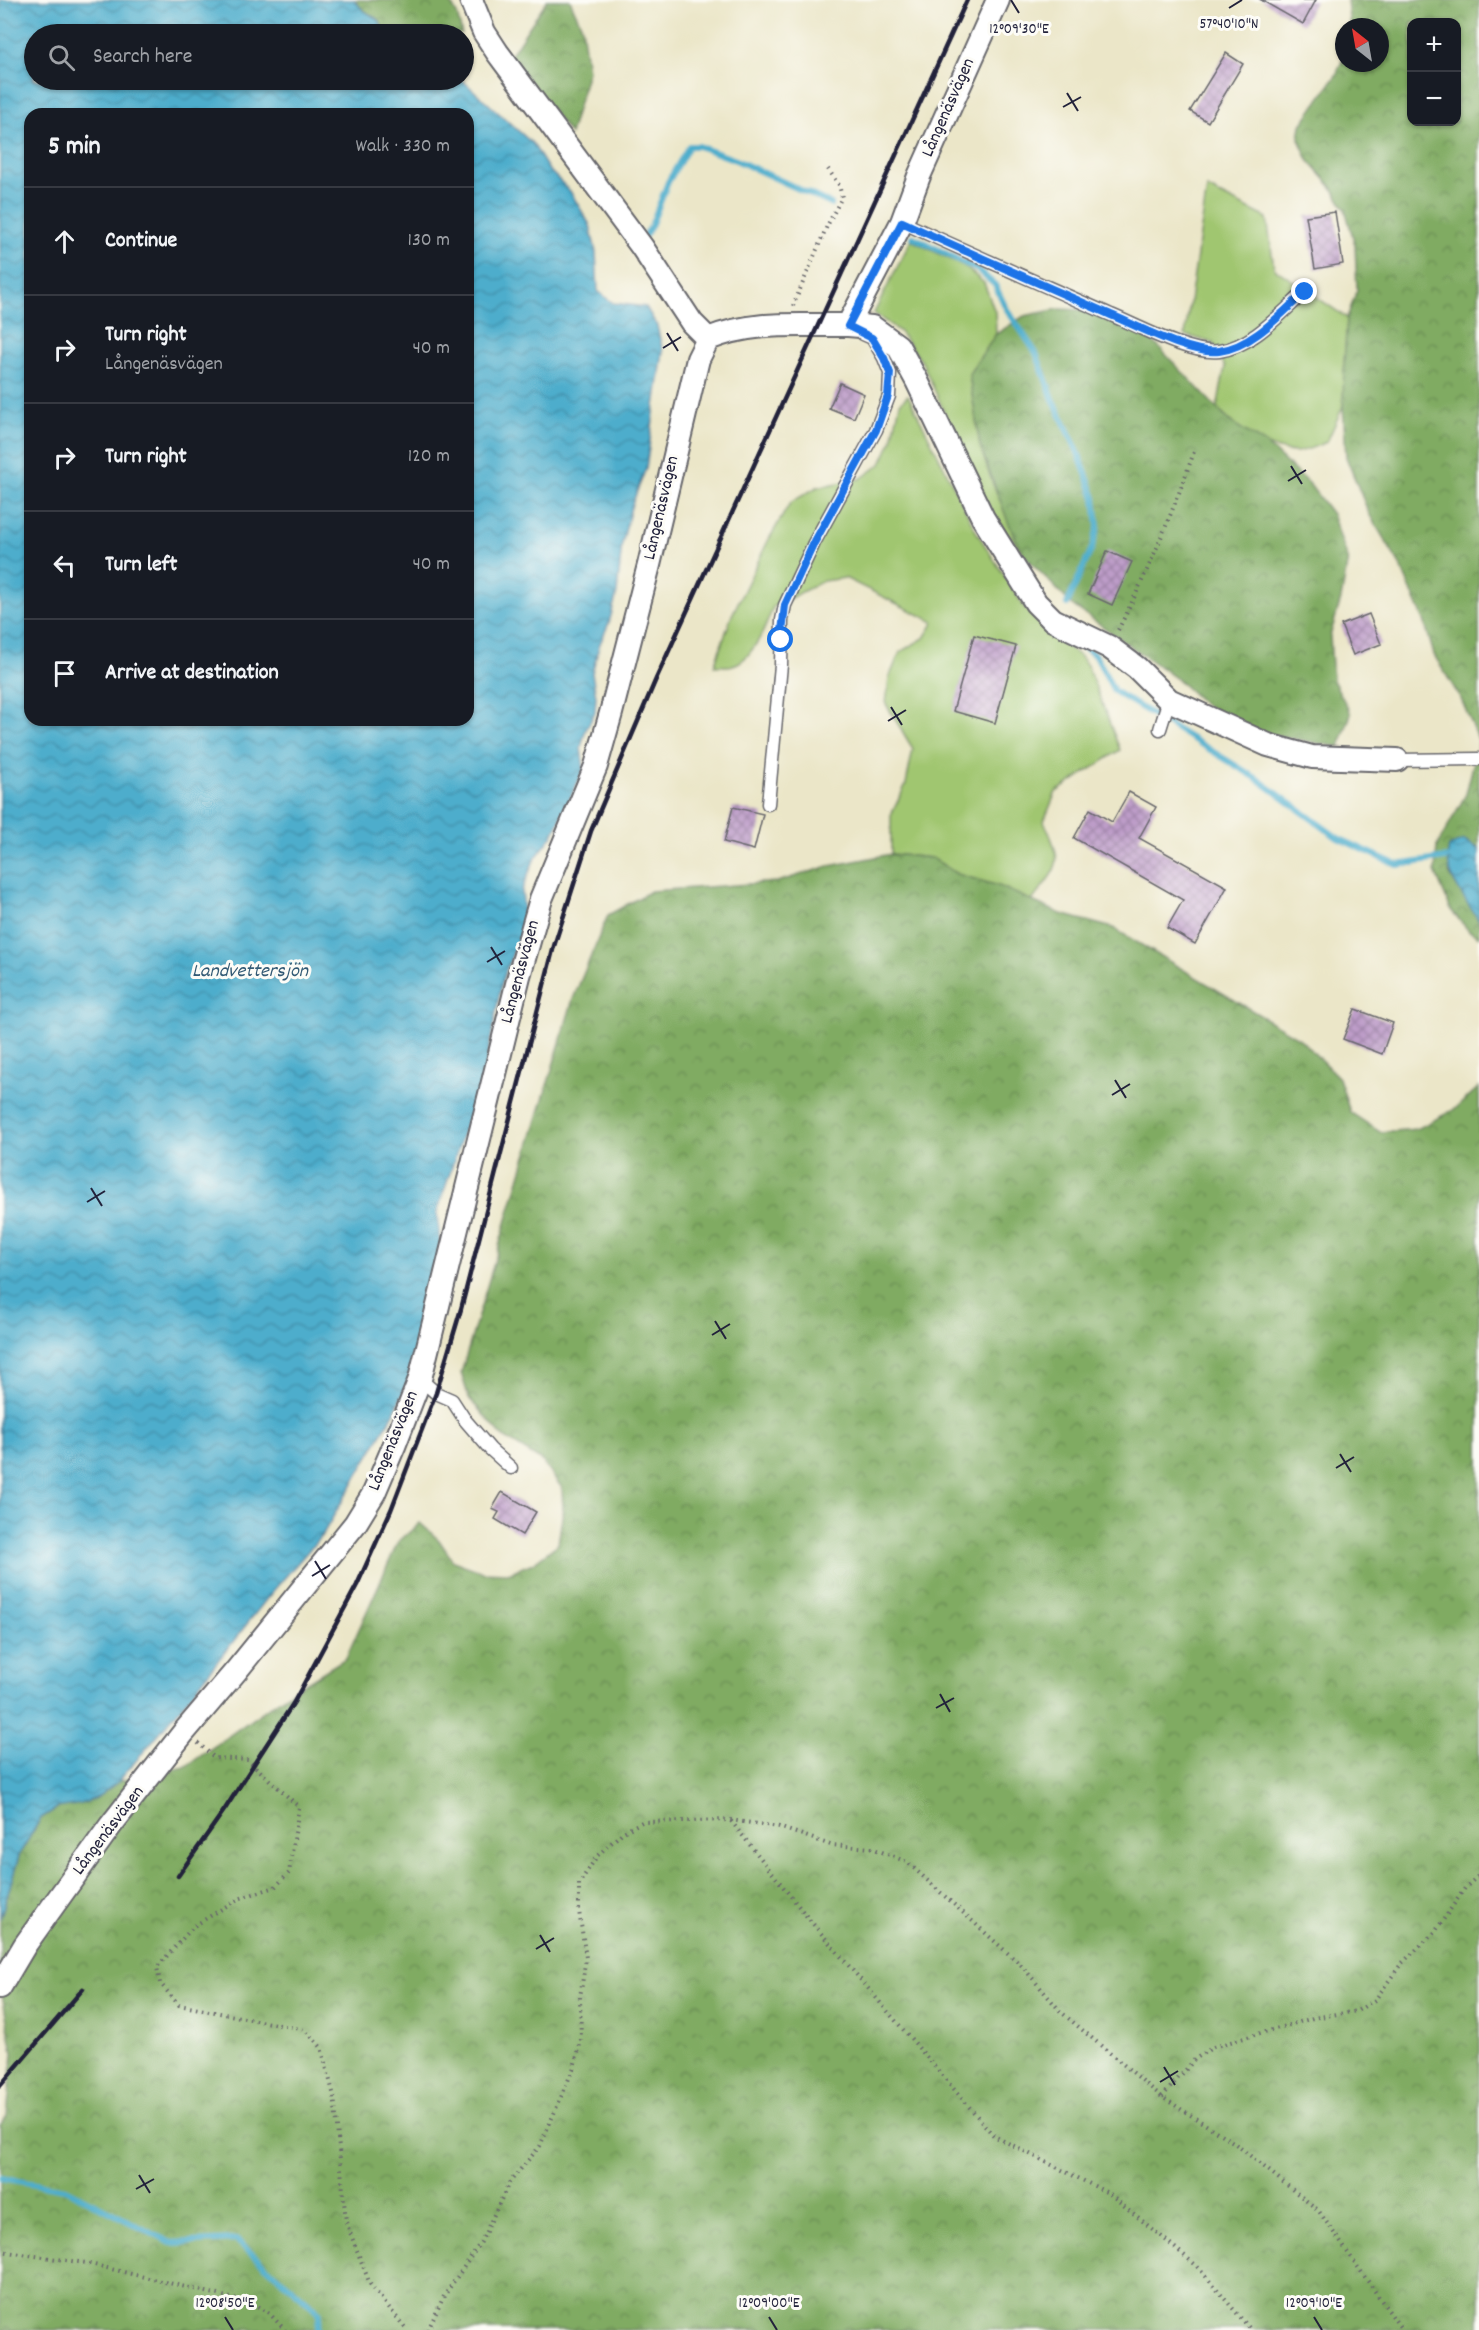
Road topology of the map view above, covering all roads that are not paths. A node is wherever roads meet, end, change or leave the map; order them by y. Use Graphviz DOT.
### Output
graph roads {
  1 [pos="471,0"];
  2 [pos="998,0"];
  3 [pos="902,222"];
  4 [pos="1305,292"];
  5 [pos="848,326"];
  6 [pos="708,339"];
  7 [pos="1479,759"];
  8 [pos="1397,760"];
  9 [pos="768,804"];
  10 [pos="420,1379"];
  11 [pos="511,1468"];
  12 [pos="0,1987"];
  1 -- 6 [label="street"];
  2 -- 3 [label="street, Långenäsvägen"];
  3 -- 4 [label="lane"];
  3 -- 5 [label="street, Långenäsvägen"];
  5 -- 6 [label="street"];
  5 -- 8 [label="street"];
  5 -- 9 [label="lane"];
  6 -- 10 [label="street, Långenäsvägen"];
  7 -- 8 [label="lane"];
  10 -- 11 [label="lane"];
  10 -- 12 [label="street, Långenäsvägen"];
}
